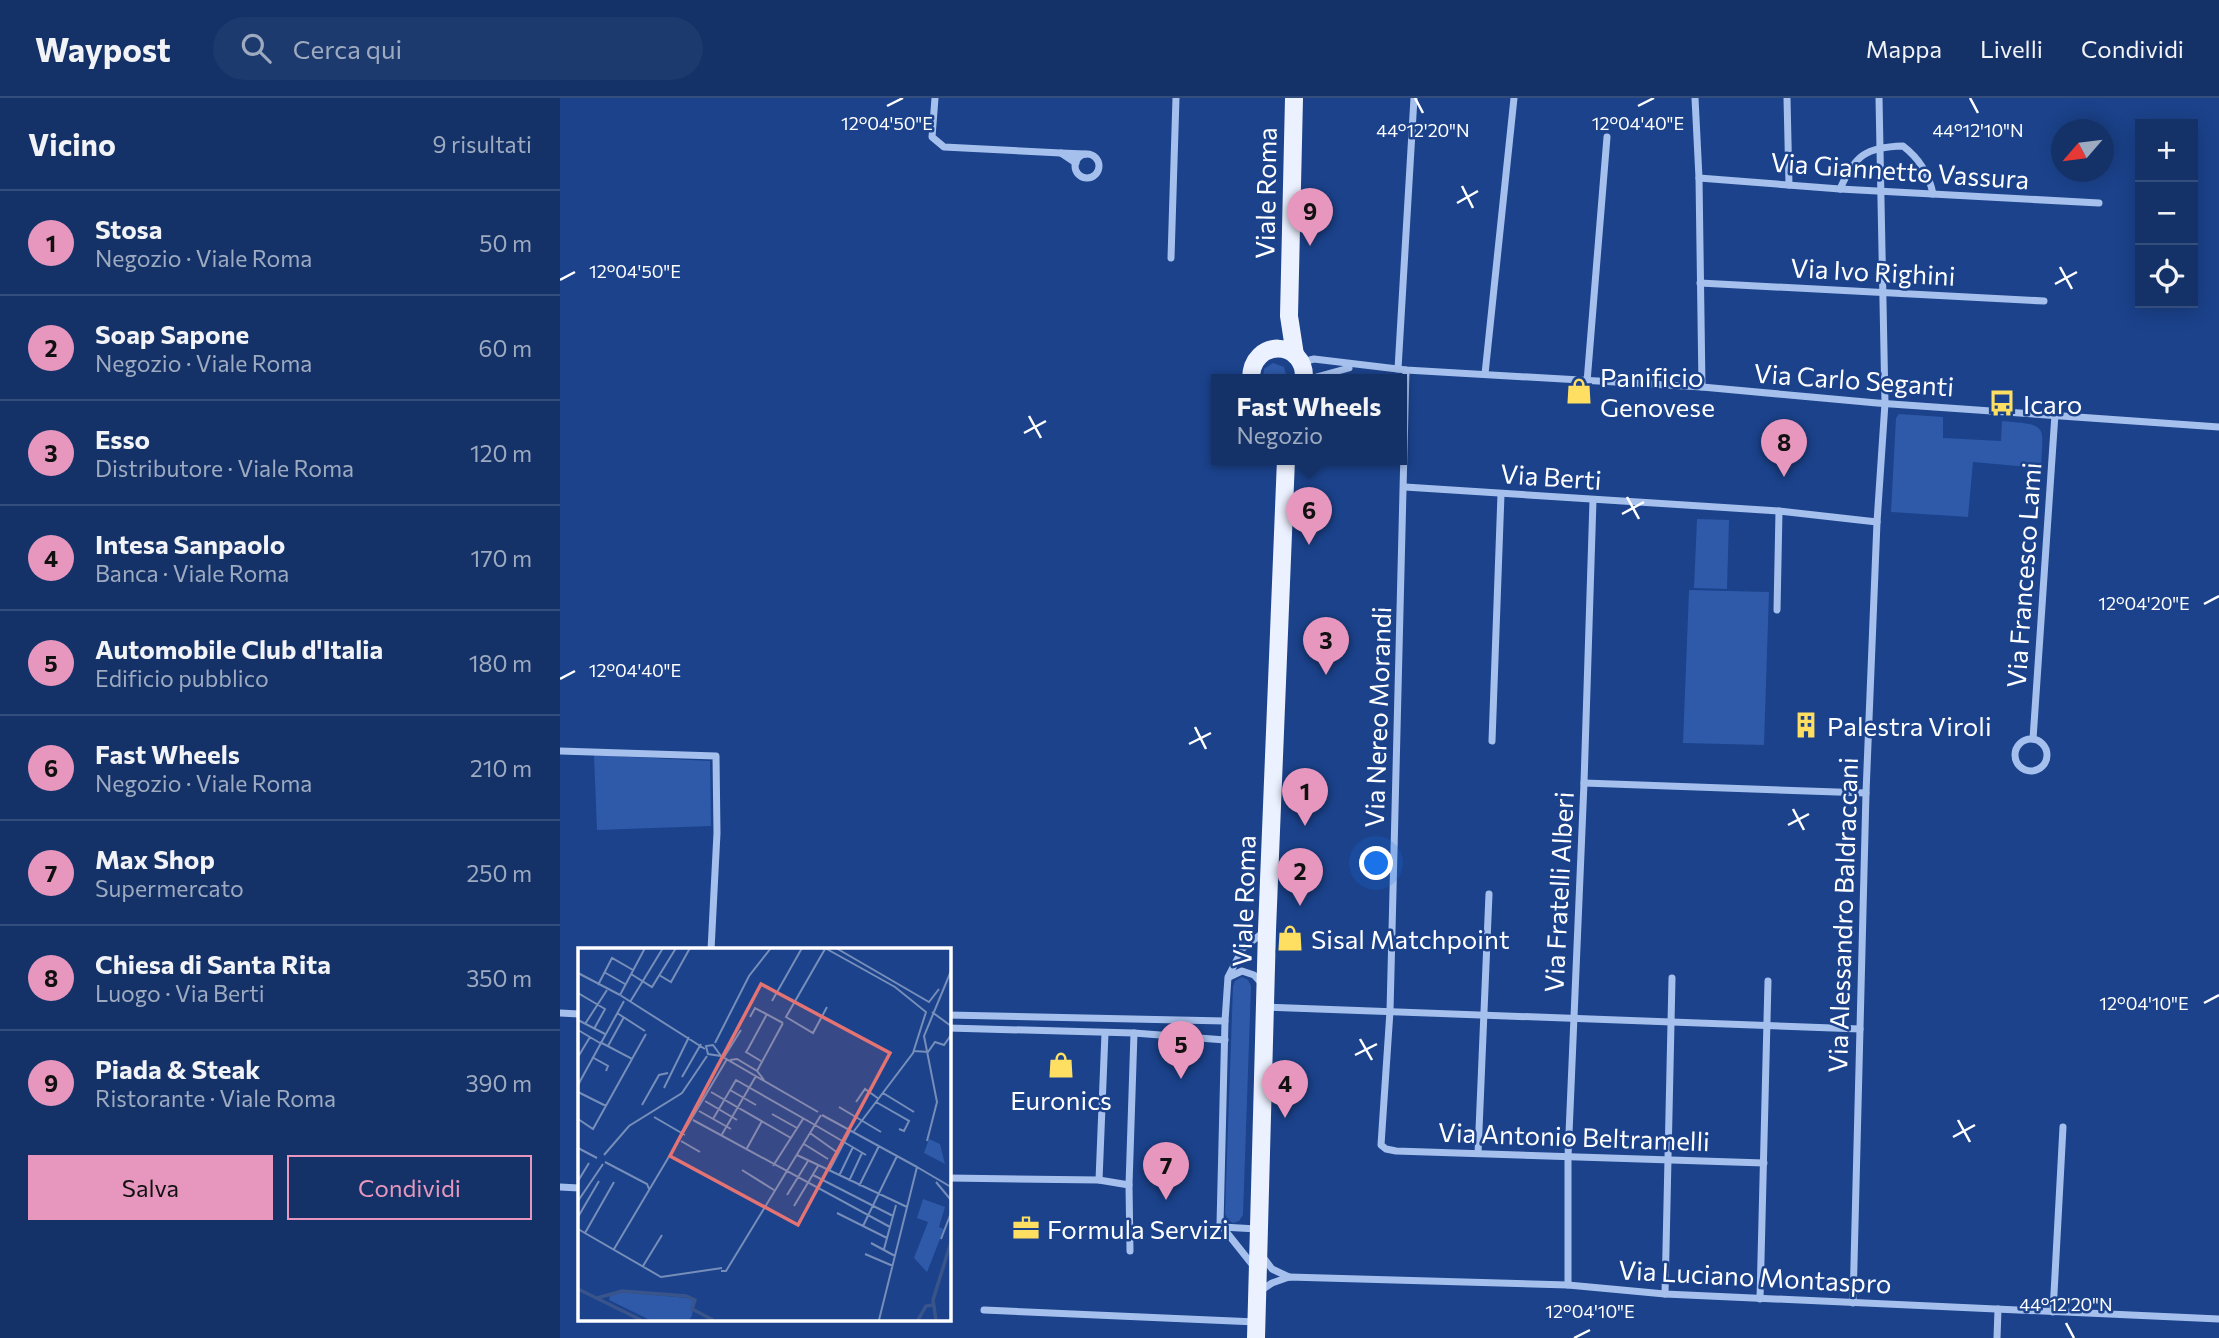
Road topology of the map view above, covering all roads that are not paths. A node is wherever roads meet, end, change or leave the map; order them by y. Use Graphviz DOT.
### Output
graph roads {
  1 [pos="935,98"];
  2 [pos="1176,98"];
  3 [pos="1294,98"];
  4 [pos="1414,98"];
  5 [pos="1514,98"];
  6 [pos="1695,98"];
  7 [pos="1787,98"];
  8 [pos="1879,98"];
  9 [pos="1607,137"];
  10 [pos="1880,147"];
  11 [pos="1061,153"];
  12 [pos="1086,154"];
  13 [pos="1076,163"];
  14 [pos="1699,178"];
  15 [pos="1789,185"];
  16 [pos="1840,189"];
  17 [pos="1881,192"];
  18 [pos="1933,194"];
  19 [pos="2099,203"];
  20 [pos="1171,258"];
  21 [pos="1700,283"];
  22 [pos="1289,290"];
  23 [pos="1883,293"];
  24 [pos="2044,301"];
  25 [pos="1265,351"];
  26 [pos="1300,365"];
  27 [pos="1359,366"];
  28 [pos="1402,370"];
  29 [pos="1252,374"];
  30 [pos="1324,374"];
  31 [pos="1402,374"];
  32 [pos="1485,374"];
  33 [pos="1587,382"];
  34 [pos="1702,387"];
  35 [pos="1885,403"];
  36 [pos="2055,414"];
  37 [pos="2219,427"];
  38 [pos="1285,465"];
  39 [pos="1404,465"];
  40 [pos="1405,487"];
  41 [pos="1501,494"];
  42 [pos="1593,500"];
  43 [pos="1779,511"];
  44 [pos="1877,522"];
  45 [pos="1777,610"];
  46 [pos="2033,739"];
  47 [pos="1492,741"];
  48 [pos="560,751"];
  49 [pos="1584,783"];
  50 [pos="1866,793"];
  51 [pos="1489,894"];
  52 [pos="1267,930"];
  53 [pos="711,948"];
  54 [pos="1228,977"];
  55 [pos="1672,978"];
  56 [pos="1768,981"];
  57 [pos="1266,988"];
  58 [pos="1266,1007"];
  59 [pos="1390,1011"];
  60 [pos="560,1013"];
  61 [pos="578,1014"];
  62 [pos="950,1015"];
  63 [pos="1484,1015"];
  64 [pos="1573,1019"];
  65 [pos="1225,1021"];
  66 [pos="1672,1021"];
  67 [pos="1767,1025"];
  68 [pos="950,1028"];
  69 [pos="1860,1029"];
  70 [pos="1105,1033"];
  71 [pos="1134,1033"];
  72 [pos="1224,1040"];
  73 [pos="2063,1127"];
  74 [pos="1383,1147"];
  75 [pos="1478,1153"];
  76 [pos="1568,1157"];
  77 [pos="1669,1159"];
  78 [pos="1764,1163"];
  79 [pos="950,1178"];
  80 [pos="1099,1180"];
  81 [pos="1129,1185"];
  82 [pos="560,1187"];
  83 [pos="578,1188"];
  84 [pos="1222,1227"];
  85 [pos="1259,1229"];
  86 [pos="1130,1251"];
  87 [pos="1258,1252"];
  88 [pos="1258,1271"];
  89 [pos="1289,1277"];
  90 [pos="1568,1285"];
  91 [pos="1256,1294"];
  92 [pos="1665,1294"];
  93 [pos="1760,1299"];
  94 [pos="1853,1303"];
  95 [pos="1998,1309"];
  96 [pos="984,1310"];
  97 [pos="2053,1312"];
  98 [pos="2219,1319"];
  99 [pos="1256,1330"];
  100 [pos="1997,1338"];
  1 -- 11 [label="street"];
  2 -- 20 [label="street"];
  3 -- 22 [label="main road, Viale Roma"];
  4 -- 28 [label="street, Via Nereo Morandi"];
  5 -- 32 [label="street"];
  6 -- 14 [label="street"];
  7 -- 15 [label="street"];
  8 -- 10 [label="street, Via Alessandro Baldraccani"];
  9 -- 33 [label="street"];
  10 -- 16 [label="street"];
  10 -- 17 [label="street, Via Alessandro Baldraccani"];
  10 -- 18 [label="street"];
  11 -- 12 [label="street"];
  11 -- 13 [label="street"];
  12 -- 13 [label="street"];
  12 -- 13 [label="street"];
  14 -- 15 [label="street, Via Giannetto Vassura"];
  14 -- 21 [label="street"];
  15 -- 16 [label="street, Via Giannetto Vassura"];
  16 -- 17 [label="street, Via Giannetto Vassura"];
  17 -- 18 [label="street, Via Giannetto Vassura"];
  17 -- 23 [label="street, Via Alessandro Baldraccani"];
  18 -- 19 [label="street, Via Giannetto Vassura"];
  21 -- 23 [label="street, Via Ivo Righini"];
  21 -- 34 [label="street"];
  22 -- 25 [label="main road, Viale Roma"];
  22 -- 26 [label="main road, Viale Roma"];
  23 -- 24 [label="street, Via Ivo Righini"];
  23 -- 35 [label="street, Via Alessandro Baldraccani"];
  25 -- 26 [label="main road"];
  25 -- 29 [label="main road, Viale Roma"];
  26 -- 27 [label="street, Via Carlo Seganti"];
  27 -- 28 [label="street, Via Carlo Seganti"];
  27 -- 30 [label="street, Via Carlo Seganti"];
  28 -- 31 [label="street, Via Nereo Morandi"];
  28 -- 32 [label="street, Via Carlo Seganti"];
  32 -- 33 [label="street, Via Carlo Seganti"];
  33 -- 34 [label="street, Via Carlo Seganti"];
  34 -- 35 [label="street, Via Carlo Seganti"];
  35 -- 36 [label="street, Via Carlo Seganti"];
  35 -- 44 [label="street, Via Alessandro Baldraccani"];
  36 -- 37 [label="street, Via Carlo Seganti"];
  36 -- 46 [label="street, Via Francesco Lami"];
  38 -- 52 [label="main road, Viale Roma"];
  39 -- 40 [label="street, Via Nereo Morandi"];
  40 -- 41 [label="street, Via Berti"];
  40 -- 59 [label="street, Via Nereo Morandi"];
  41 -- 42 [label="street, Via Berti"];
  41 -- 47 [label="street"];
  42 -- 43 [label="street, Via Berti"];
  42 -- 49 [label="street, Via Fratelli Alberi"];
  43 -- 44 [label="street, Via Berti"];
  43 -- 45 [label="street"];
  44 -- 50 [label="street, Via Alessandro Baldraccani"];
  46 -- 46 [label="street"];
  48 -- 53 [label="street"];
  49 -- 50 [label="street"];
  49 -- 64 [label="street, Via Fratelli Alberi"];
  50 -- 69 [label="street, Via Alessandro Baldraccani"];
  51 -- 63 [label="street"];
  52 -- 54 [label="street"];
  52 -- 57 [label="main road, Viale Roma"];
  54 -- 57 [label="street"];
  54 -- 65 [label="street"];
  55 -- 66 [label="street"];
  56 -- 67 [label="street"];
  57 -- 58 [label="main road, Viale Roma"];
  58 -- 59 [label="street"];
  58 -- 85 [label="main road, Viale Roma"];
  59 -- 63 [label="street"];
  59 -- 74 [label="street, Via Nereo Morandi"];
  60 -- 61 [label="street"];
  62 -- 65 [label="street"];
  63 -- 64 [label="street"];
  63 -- 75 [label="street"];
  64 -- 66 [label="street"];
  64 -- 76 [label="street, Via Fratelli Alberi"];
  65 -- 72 [label="street"];
  66 -- 67 [label="street"];
  66 -- 77 [label="street"];
  67 -- 69 [label="street"];
  67 -- 78 [label="street"];
  68 -- 70 [label="street"];
  69 -- 94 [label="street, Via Alessandro Baldraccani"];
  70 -- 71 [label="street"];
  70 -- 80 [label="street"];
  71 -- 72 [label="street"];
  71 -- 81 [label="street"];
  72 -- 84 [label="street"];
  73 -- 97 [label="street"];
  74 -- 75 [label="street, Via Antonio Beltramelli"];
  75 -- 76 [label="street, Via Antonio Beltramelli"];
  76 -- 77 [label="street, Via Antonio Beltramelli"];
  76 -- 90 [label="street, Via Fratelli Alberi"];
  77 -- 78 [label="street, Via Antonio Beltramelli"];
  77 -- 92 [label="street"];
  78 -- 93 [label="street"];
  79 -- 80 [label="street"];
  80 -- 81 [label="street"];
  81 -- 86 [label="street"];
  82 -- 83 [label="street"];
  84 -- 85 [label="street"];
  84 -- 88 [label="street"];
  85 -- 87 [label="main road, Viale Roma"];
  87 -- 88 [label="main road, Viale Roma"];
  87 -- 89 [label="street"];
  88 -- 91 [label="main road, Viale Roma"];
  89 -- 90 [label="street, Via Luciano Montaspro"];
  89 -- 91 [label="street, Via Luciano Montaspro"];
  90 -- 92 [label="street, Via Luciano Montaspro"];
  91 -- 99 [label="main road, Viale Roma"];
  92 -- 93 [label="street, Via Luciano Montaspro"];
  93 -- 94 [label="street, Via Luciano Montaspro"];
  94 -- 95 [label="street, Via Luciano Montaspro"];
  95 -- 97 [label="street, Via Luciano Montaspro"];
  95 -- 100 [label="street"];
  96 -- 99 [label="street"];
  97 -- 98 [label="street, Via Luciano Montaspro"];
}
